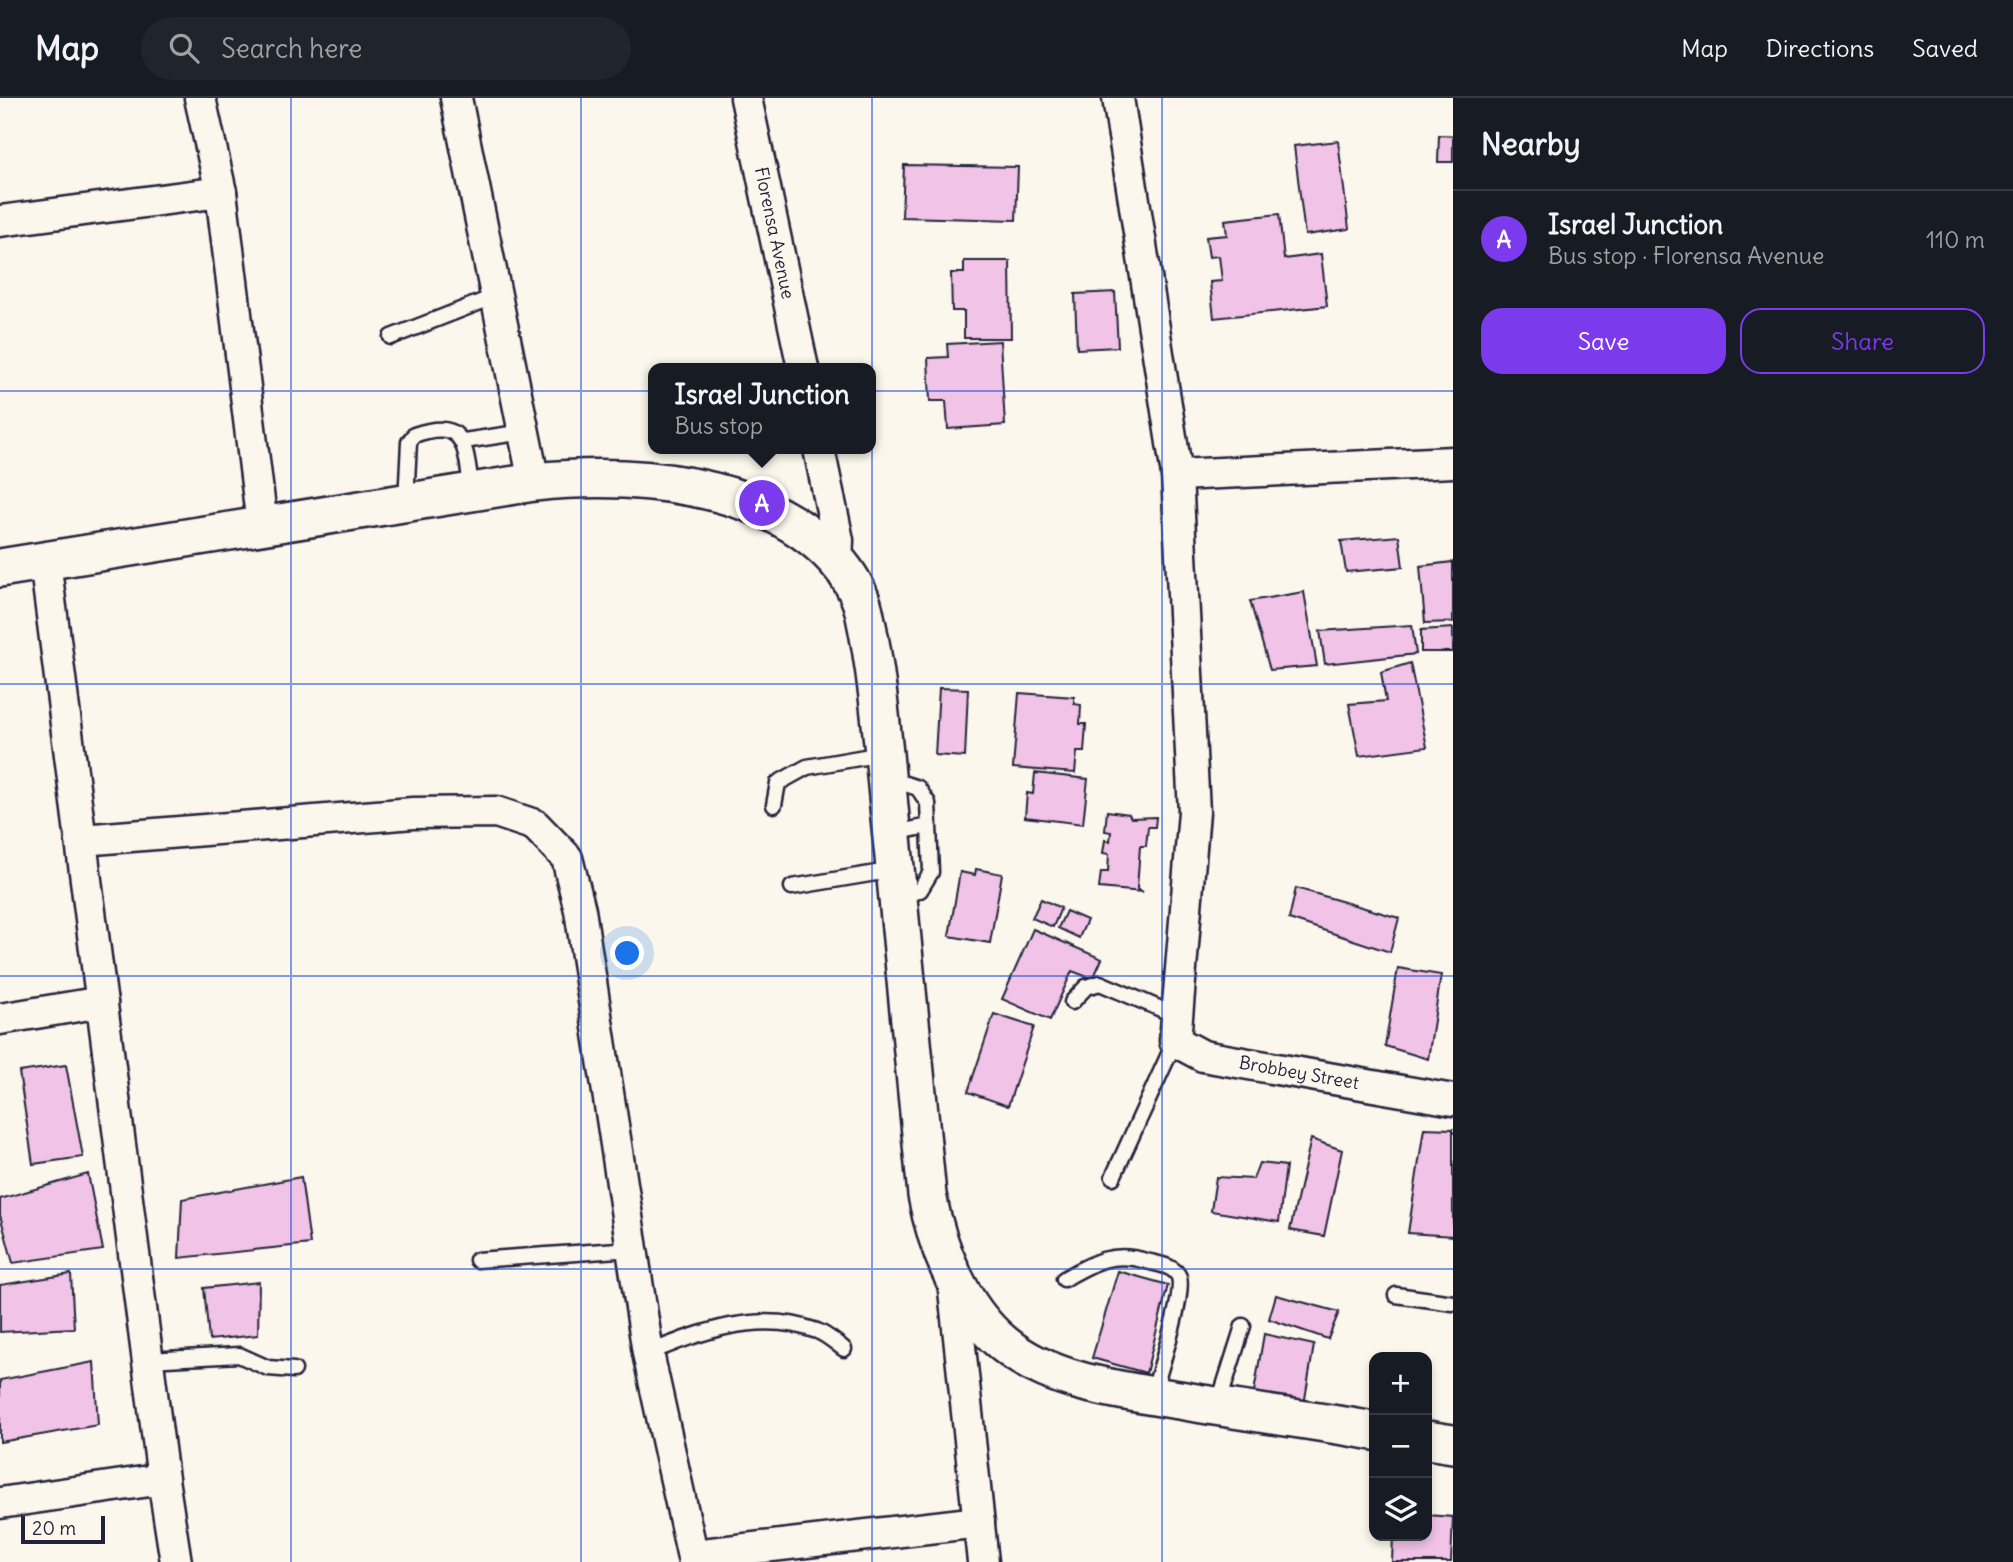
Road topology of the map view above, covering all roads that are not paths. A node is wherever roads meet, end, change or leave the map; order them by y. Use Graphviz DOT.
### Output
graph roads {
  1 [pos="200,98"];
  2 [pos="456,98"];
  3 [pos="747,98"];
  4 [pos="1118,98"];
  5 [pos="221,192"];
  6 [pos="0,221"];
  7 [pos="496,296"];
  8 [pos="391,337"];
  9 [pos="802,363"];
  10 [pos="524,432"];
  11 [pos="464,441"];
  12 [pos="820,454"];
  13 [pos="1453,462"];
  14 [pos="1177,475"];
  15 [pos="534,482"];
  16 [pos="472,492"];
  17 [pos="406,503"];
  18 [pos="262,526"];
  19 [pos="45,561"];
  20 [pos="837,561"];
  21 [pos="0,568"];
  22 [pos="884,765"];
  23 [pos="774,805"];
  24 [pos="929,826"];
  25 [pos="891,834"];
  26 [pos="82,840"];
  27 [pos="896,885"];
  28 [pos="792,887"];
  29 [pos="102,1002"];
  30 [pos="1072,1002"];
  31 [pos="0,1019"];
  32 [pos="1175,1028"];
  33 [pos="1453,1100"];
  34 [pos="1113,1177"];
  35 [pos="632,1249"];
  36 [pos="477,1259"];
  37 [pos="953,1274"];
  38 [pos="1065,1279"];
  39 [pos="1396,1296"];
  40 [pos="1453,1303"];
  41 [pos="1243,1326"];
  42 [pos="844,1349"];
  43 [pos="648,1353"];
  44 [pos="148,1360"];
  45 [pos="294,1370"];
  46 [pos="1153,1395"];
  47 [pos="1218,1406"];
  48 [pos="1369,1430"];
  49 [pos="1432,1441"];
  50 [pos="1453,1444"];
  51 [pos="163,1479"];
  52 [pos="0,1503"];
  53 [pos="979,1522"];
  54 [pos="694,1558"];
  55 [pos="176,1562"];
  56 [pos="984,1562"];
  1 -- 5 [label="street"];
  2 -- 7 [label="street"];
  3 -- 9 [label="street, Florensa Avenue"];
  4 -- 14 [label="street"];
  5 -- 6 [label="street"];
  5 -- 18 [label="street"];
  7 -- 8 [label="lane"];
  7 -- 10 [label="street"];
  10 -- 11 [label="lane"];
  10 -- 15 [label="street"];
  11 -- 16 [label="lane"];
  11 -- 17 [label="lane"];
  12 -- 20 [label="street"];
  13 -- 14 [label="street"];
  14 -- 32 [label="street"];
  15 -- 16 [label="street"];
  15 -- 20 [label="street"];
  16 -- 17 [label="street"];
  17 -- 18 [label="street"];
  18 -- 19 [label="street"];
  19 -- 21 [label="street"];
  19 -- 26 [label="street"];
  20 -- 22 [label="street"];
  22 -- 23 [label="lane"];
  22 -- 24 [label="lane"];
  22 -- 25 [label="street"];
  24 -- 25 [label="lane"];
  24 -- 27 [label="lane"];
  25 -- 27 [label="street"];
  26 -- 29 [label="street"];
  26 -- 35 [label="street"];
  27 -- 28 [label="lane"];
  27 -- 37 [label="street"];
  29 -- 31 [label="street"];
  29 -- 44 [label="street"];
  30 -- 32 [label="lane"];
  32 -- 33 [label="street, Brobbey Street"];
  32 -- 34 [label="lane"];
  35 -- 36 [label="lane"];
  35 -- 43 [label="street"];
  37 -- 46 [label="street"];
  37 -- 53 [label="street"];
  38 -- 46 [label="lane"];
  39 -- 40 [label="lane"];
  41 -- 47 [label="lane"];
  42 -- 43 [label="lane"];
  43 -- 54 [label="street"];
  44 -- 45 [label="lane"];
  44 -- 51 [label="street"];
  46 -- 47 [label="street"];
  47 -- 48 [label="street"];
  49 -- 50 [label="street"];
  51 -- 52 [label="street"];
  51 -- 55 [label="street"];
  53 -- 54 [label="street"];
  53 -- 56 [label="street"];
}
